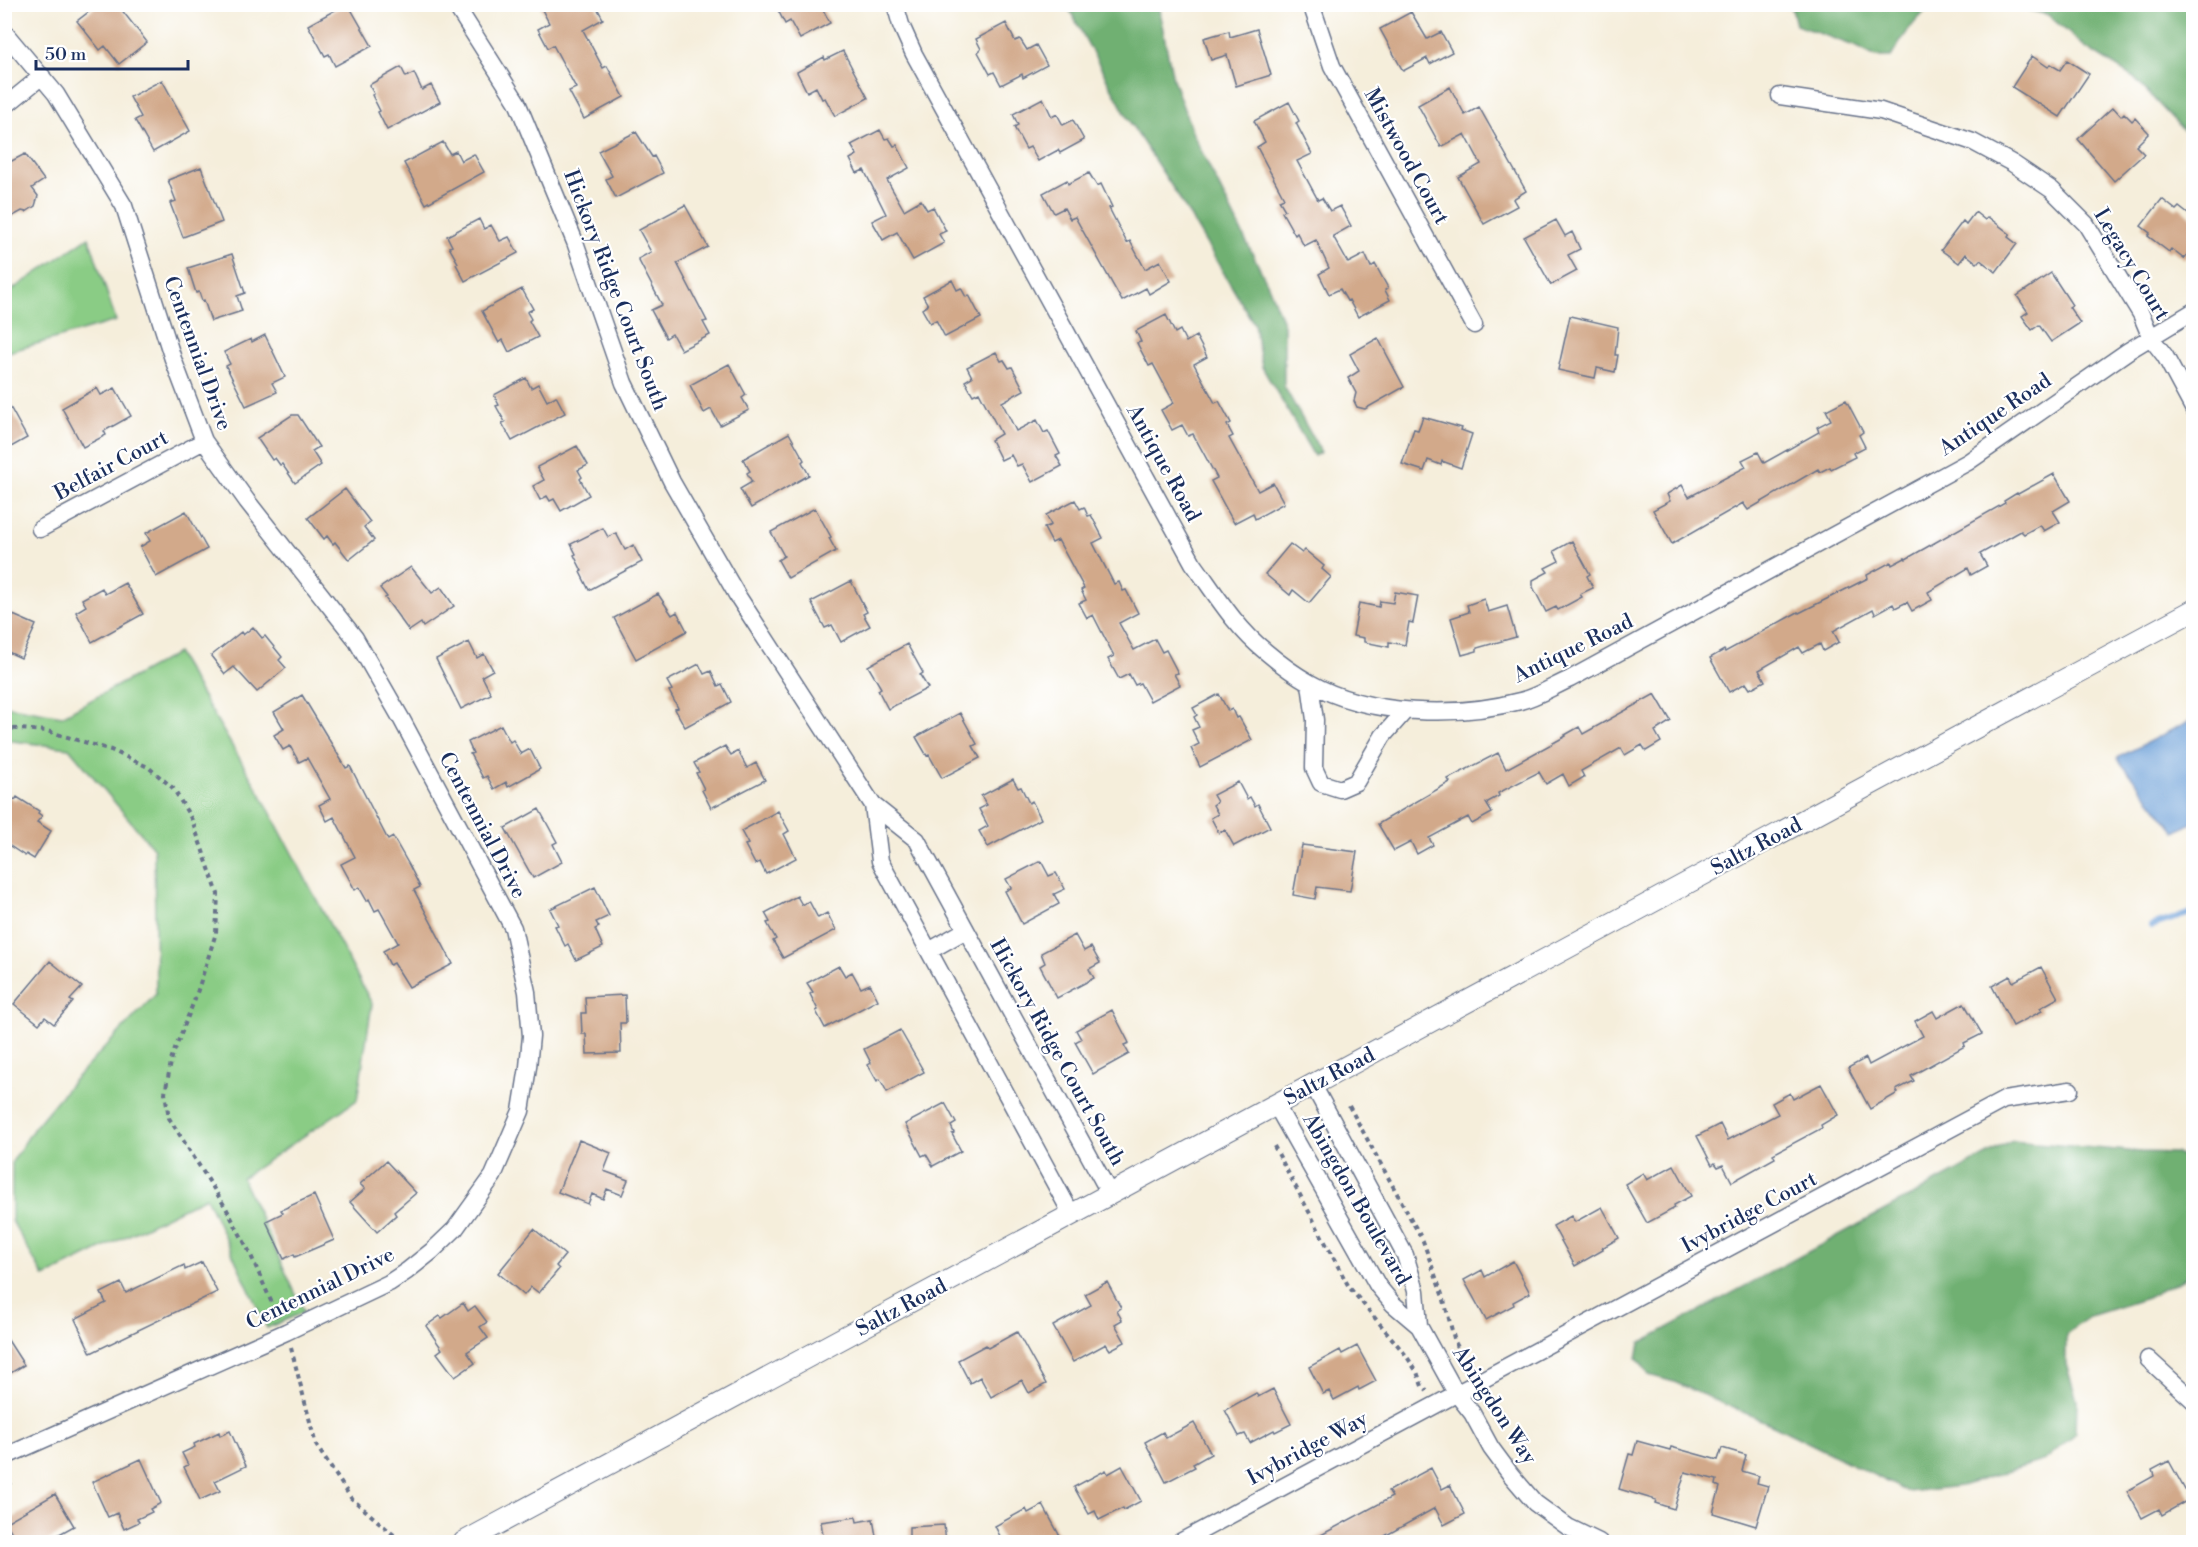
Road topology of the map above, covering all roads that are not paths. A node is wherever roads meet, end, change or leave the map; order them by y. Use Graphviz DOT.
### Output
graph roads {
  1 [pos="455,4"];
  2 [pos="895,4"];
  3 [pos="1311,4"];
  4 [pos="4,32"];
  5 [pos="42,76"];
  6 [pos="1780,96"];
  7 [pos="4,107"];
  8 [pos="2193,311"];
  9 [pos="1474,325"];
  10 [pos="2151,338"];
  11 [pos="2193,410"];
  12 [pos="204,441"];
  13 [pos="39,529"];
  14 [pos="2193,610"];
  15 [pos="1310,684"];
  16 [pos="1405,711"];
  17 [pos="873,804"];
  18 [pos="966,930"];
  19 [pos="929,951"];
  20 [pos="1313,1085"];
  21 [pos="2070,1089"];
  22 [pos="1276,1105"];
  23 [pos="1110,1194"];
  24 [pos="1072,1215"];
  25 [pos="1419,1326"];
  26 [pos="2148,1359"];
  27 [pos="1456,1393"];
  28 [pos="2193,1401"];
  29 [pos="4,1457"];
  30 [pos="467,1542"];
  31 [pos="1180,1542"];
  32 [pos="1599,1542"];
  1 -- 17 [label="street, Hickory Ridge Court South"];
  2 -- 15 [label="street, Antique Road"];
  3 -- 9 [label="street, Mistwood Court"];
  4 -- 5 [label="street, Centennial Drive"];
  5 -- 7 [label="street"];
  5 -- 12 [label="street, Centennial Drive"];
  6 -- 10 [label="street, Legacy Court"];
  8 -- 10 [label="street, Antique Road"];
  10 -- 11 [label="street, Legacy Court"];
  10 -- 16 [label="street, Antique Road"];
  12 -- 13 [label="street, Belfair Court"];
  12 -- 29 [label="street, Centennial Drive"];
  14 -- 20 [label="street, Saltz Road"];
  15 -- 16 [label="street, Antique Road"];
  15 -- 16 [label="street"];
  17 -- 18 [label="street, Hickory Ridge Court South"];
  17 -- 19 [label="street, Hickory Ridge Court South"];
  18 -- 19 [label="street, Hickory Ridge Court South"];
  18 -- 23 [label="street, Hickory Ridge Court South"];
  19 -- 24 [label="street, Hickory Ridge Court South"];
  20 -- 22 [label="street, Saltz Road"];
  20 -- 25 [label="street, Abingdon Boulevard"];
  21 -- 27 [label="street, Ivybridge Court"];
  22 -- 23 [label="street, Saltz Road"];
  22 -- 25 [label="street, Abingdon Boulevard"];
  23 -- 24 [label="street, Saltz Road"];
  24 -- 30 [label="street, Saltz Road"];
  25 -- 27 [label="street, Abingdon Way"];
  26 -- 28 [label="street"];
  27 -- 31 [label="street, Ivybridge Way"];
  27 -- 32 [label="street, Abingdon Way"];
}
